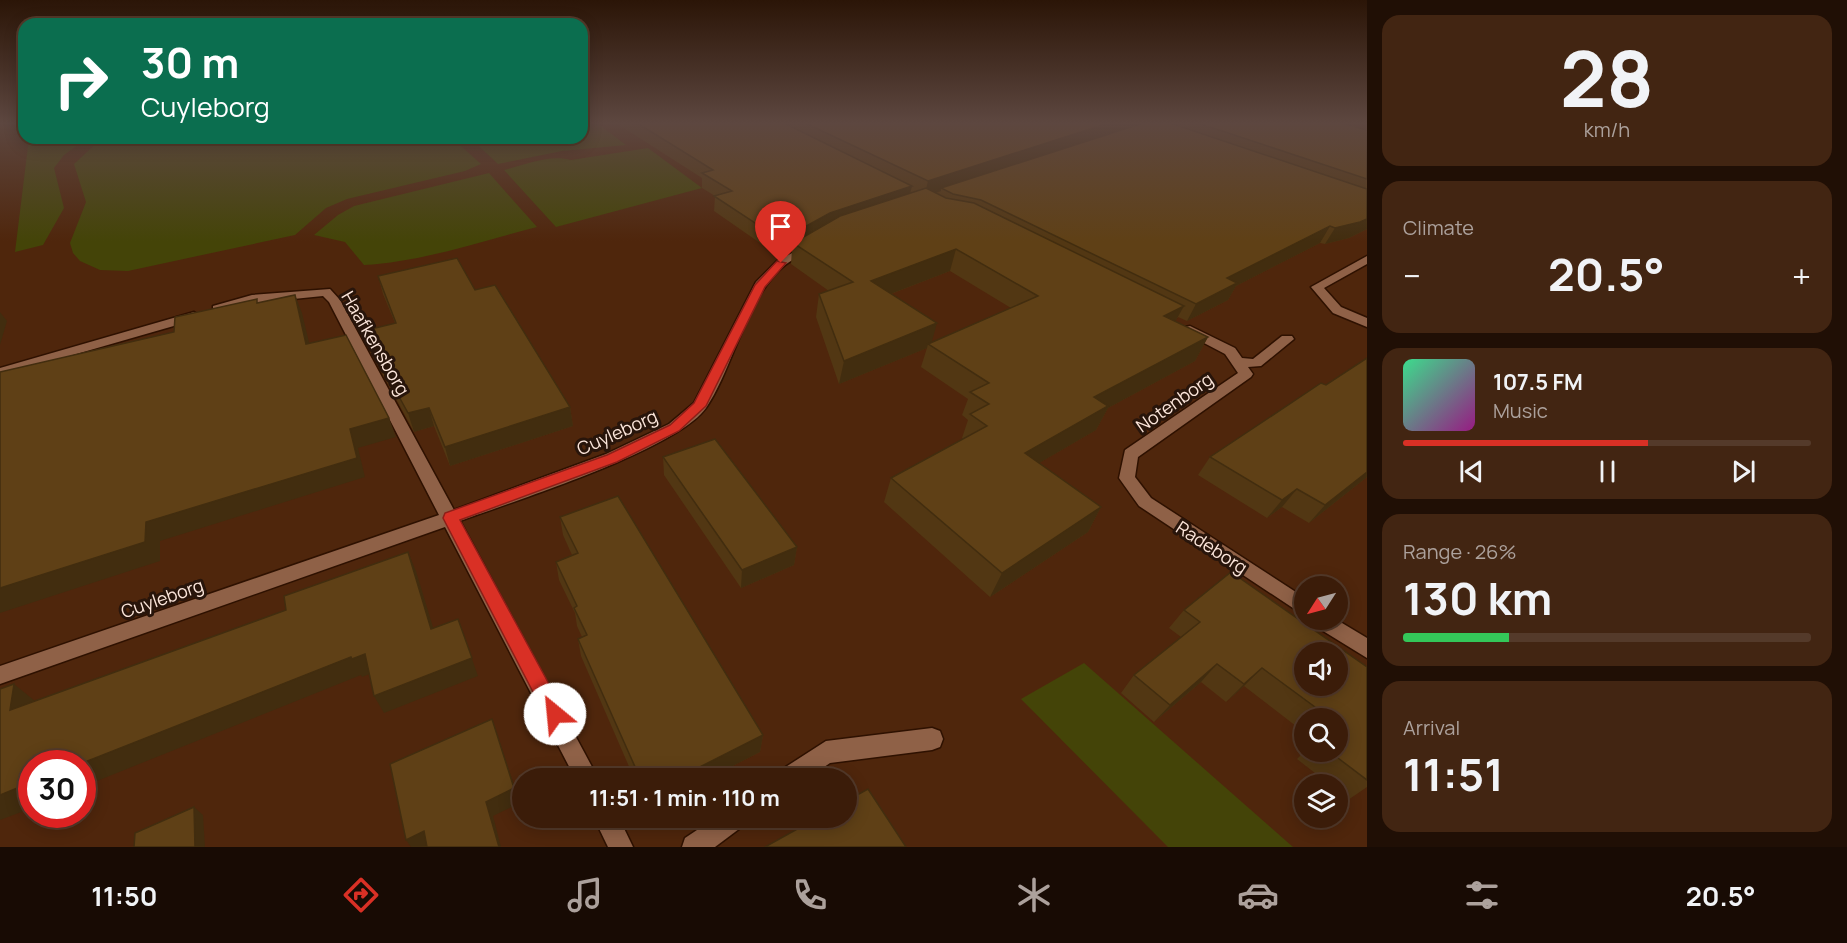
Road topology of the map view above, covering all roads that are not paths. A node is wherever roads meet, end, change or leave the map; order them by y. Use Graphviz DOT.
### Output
graph roads {
  1 [pos="822,239"];
  2 [pos="1367,259"];
  3 [pos="1367,323"];
  4 [pos="1179,325"];
  5 [pos="1287,339"];
  6 [pos="1238,362"];
  7 [pos="0,372"];
  8 [pos="1127,478"];
  9 [pos="451,518"];
  10 [pos="1294,601"];
  11 [pos="1338,630"];
  12 [pos="1367,649"];
  13 [pos="0,675"];
  14 [pos="932,739"];
  15 [pos="582,768"];
  16 [pos="803,768"];
  17 [pos="611,828"];
  18 [pos="721,828"];
  19 [pos="621,847"];
  20 [pos="694,847"];
  1 -- 9 [label="street, Cuyleborg"];
  2 -- 3 [label="street"];
  4 -- 6 [label="street, Notenborg"];
  5 -- 6 [label="street"];
  6 -- 8 [label="street, Notenborg"];
  7 -- 9 [label="street, Haafkensborg"];
  8 -- 10 [label="street, Radeborg"];
  9 -- 13 [label="street, Cuyleborg"];
  9 -- 15 [label="street"];
  11 -- 12 [label="street"];
  14 -- 16 [label="street"];
  17 -- 19 [label="street"];
  18 -- 20 [label="street"];
}
